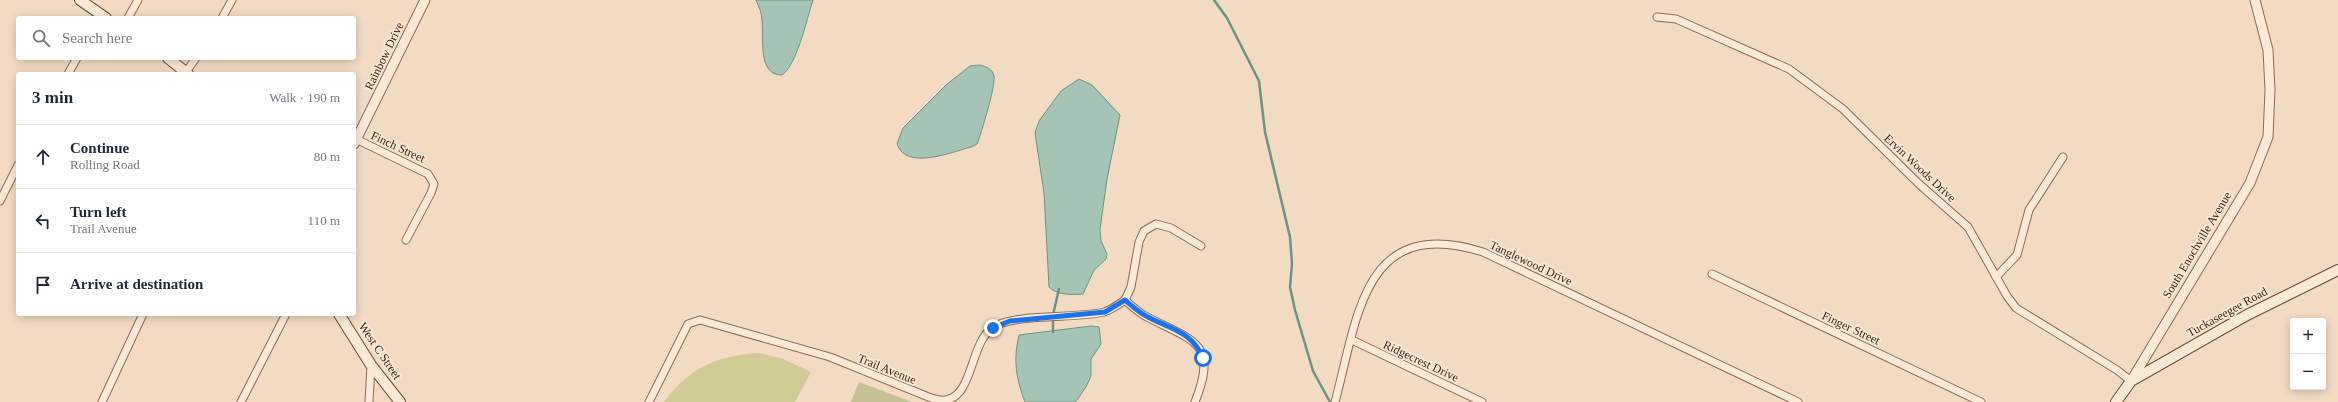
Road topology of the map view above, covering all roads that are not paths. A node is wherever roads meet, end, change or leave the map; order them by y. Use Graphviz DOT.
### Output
graph roads {
  1 [pos="80,0"];
  2 [pos="138,0"];
  3 [pos="232,0"];
  4 [pos="425,0"];
  5 [pos="2255,0"];
  6 [pos="101,16"];
  7 [pos="129,16"];
  8 [pos="223,16"];
  9 [pos="1657,17"];
  10 [pos="76,60"];
  11 [pos="171,60"];
  12 [pos="195,60"];
  13 [pos="69,72"];
  14 [pos="186,72"];
  15 [pos="188,72"];
  16 [pos="356,140"];
  17 [pos="356,142"];
  18 [pos="2063,157"];
  19 [pos="16,168"];
  20 [pos="0,201"];
  21 [pos="406,240"];
  22 [pos="1202,246"];
  23 [pos="2338,270"];
  24 [pos="1712,274"];
  25 [pos="1996,277"];
  26 [pos="1125,300"];
  27 [pos="142,316"];
  28 [pos="285,316"];
  29 [pos="340,316"];
  30 [pos="1352,340"];
  31 [pos="371,365"];
  32 [pos="2131,381"];
  33 [pos="102,402"];
  34 [pos="242,402"];
  35 [pos="368,402"];
  36 [pos="400,402"];
  37 [pos="649,402"];
  38 [pos="1195,402"];
  39 [pos="1335,402"];
  40 [pos="1482,402"];
  41 [pos="1798,402"];
  42 [pos="1981,402"];
  43 [pos="2116,402"];
  1 -- 6 [label="main road"];
  2 -- 7 [label="street"];
  3 -- 8 [label="street"];
  4 -- 16 [label="street, Rainbow Drive"];
  5 -- 32 [label="street, South Enochville Avenue"];
  9 -- 25 [label="street, Ervin Woods Drive"];
  10 -- 13 [label="street"];
  11 -- 14 [label="main road"];
  12 -- 15 [label="street"];
  17 -- 21 [label="street, Finch Street"];
  18 -- 25 [label="street"];
  19 -- 20 [label="street"];
  22 -- 26 [label="street"];
  23 -- 32 [label="main road, Tuckaseegee Road"];
  24 -- 42 [label="street, Finger Street"];
  25 -- 32 [label="street, Ervin Woods Drive"];
  26 -- 37 [label="street, Trail Avenue"];
  26 -- 38 [label="street"];
  27 -- 33 [label="street"];
  28 -- 34 [label="street"];
  29 -- 31 [label="main road, West C Street"];
  30 -- 39 [label="street, Tanglewood Drive"];
  30 -- 40 [label="street, Ridgecrest Drive"];
  30 -- 41 [label="street, Tanglewood Drive"];
  31 -- 35 [label="street"];
  31 -- 36 [label="main road, West C Street"];
  32 -- 43 [label="main road, South Enochville Avenue"];
}
